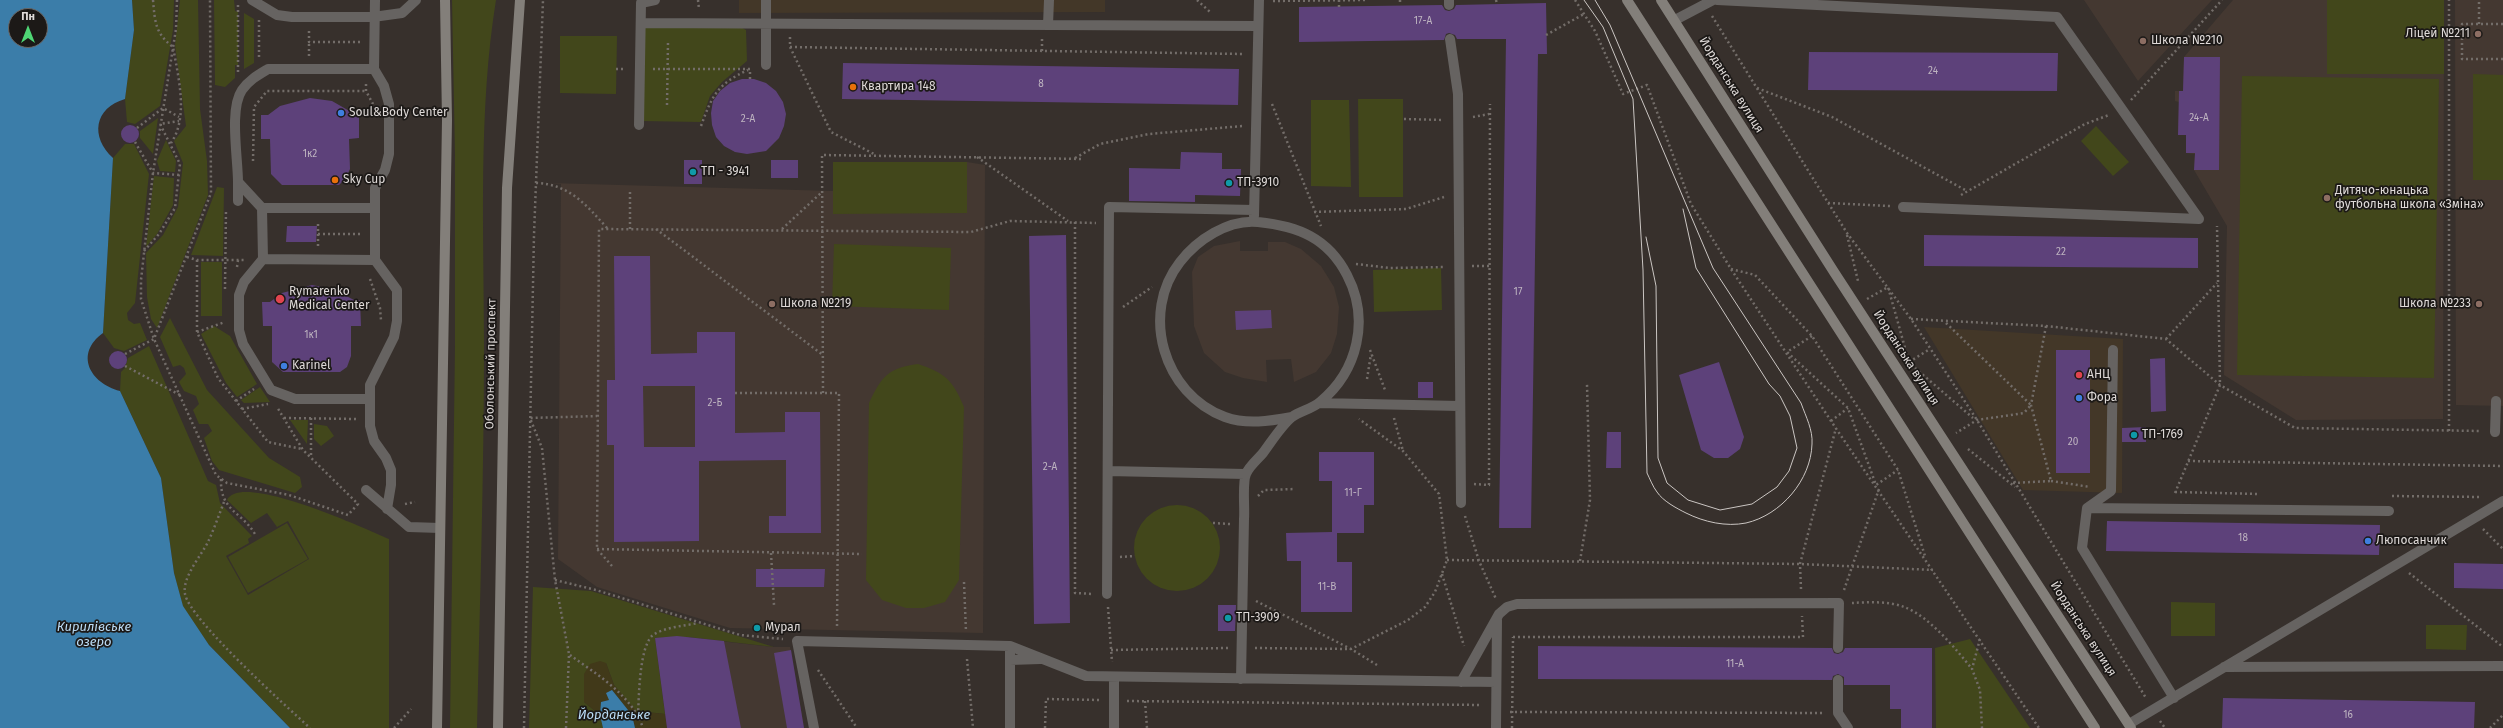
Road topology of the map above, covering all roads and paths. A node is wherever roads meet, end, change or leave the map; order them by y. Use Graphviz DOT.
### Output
graph roads {
  1 [pos="153,0"];
  2 [pos="177,0"];
  3 [pos="210,0"];
  4 [pos="238,0"];
  5 [pos="252,0"];
  6 [pos="375,0"];
  7 [pos="416,0"];
  8 [pos="445,0"];
  9 [pos="520,0"];
  10 [pos="544,0"];
  11 [pos="655,0"];
  12 [pos="698,0"];
  13 [pos="766,0"];
  14 [pos="1049,0"];
  15 [pos="1197,0"];
  16 [pos="1259,0"];
  17 [pos="1339,0"];
  18 [pos="1368,0"];
  19 [pos="1400,0"];
  20 [pos="1496,0"];
  21 [pos="1575,0"];
  22 [pos="1627,0"];
  23 [pos="1662,0"];
  24 [pos="1717,0"];
  25 [pos="2222,0"];
  26 [pos="2449,0"];
  27 [pos="2479,0"];
  28 [pos="1270,1"];
  29 [pos="1739,1"];
  30 [pos="1709,2"];
  31 [pos="1859,3"];
  32 [pos="1498,4"];
  33 [pos="1400,5"];
  34 [pos="1339,7"];
  35 [pos="700,12"];
  36 [pos="1212,14"];
  37 [pos="1584,14"];
  38 [pos="259,18"];
  39 [pos="309,18"];
  40 [pos="374,18"];
  41 [pos="1675,20"];
  42 [pos="641,23"];
  43 [pos="766,23"];
  44 [pos="2479,24"];
  45 [pos="2503,24"];
  46 [pos="1048,25"];
  47 [pos="1258,26"];
  48 [pos="1546,35"];
  49 [pos="1450,39"];
  50 [pos="365,42"];
  51 [pos="668,42"];
  52 [pos="173,47"];
  53 [pos="1258,55"];
  54 [pos="2503,59"];
  55 [pos="259,65"];
  56 [pos="766,65"];
  57 [pos="369,69"];
  58 [pos="616,69"];
  59 [pos="640,69"];
  60 [pos="668,70"];
  61 [pos="238,76"];
  62 [pos="1756,88"];
  63 [pos="366,91"];
  64 [pos="1272,103"];
  65 [pos="1490,104"];
  66 [pos="667,105"];
  67 [pos="163,108"];
  68 [pos="2123,109"];
  69 [pos="376,110"];
  70 [pos="179,119"];
  71 [pos="160,124"];
  72 [pos="639,126"];
  73 [pos="701,126"];
  74 [pos="1248,126"];
  75 [pos="137,128"];
  76 [pos="135,142"];
  77 [pos="171,143"];
  78 [pos="878,156"];
  79 [pos="976,157"];
  80 [pos="1075,158"];
  81 [pos="1084,159"];
  82 [pos="253,168"];
  83 [pos="153,173"];
  84 [pos="179,175"];
  85 [pos="549,181"];
  86 [pos="238,182"];
  87 [pos="536,183"];
  88 [pos="544,183"];
  89 [pos="630,189"];
  90 [pos="823,191"];
  91 [pos="1967,191"];
  92 [pos="1458,193"];
  93 [pos="238,201"];
  94 [pos="1828,203"];
  95 [pos="2449,203"];
  96 [pos="2473,203"];
  97 [pos="1903,207"];
  98 [pos="262,208"];
  99 [pos="318,208"];
  100 [pos="370,208"];
  101 [pos="1936,208"];
  102 [pos="1254,210"];
  103 [pos="1314,212"];
  104 [pos="1068,222"];
  105 [pos="1075,222"];
  106 [pos="1254,222"];
  107 [pos="1108,223"];
  108 [pos="2217,226"];
  109 [pos="608,229"];
  110 [pos="630,229"];
  111 [pos="656,229"];
  112 [pos="782,230"];
  113 [pos="823,230"];
  114 [pos="1325,233"];
  115 [pos="1847,233"];
  116 [pos="318,234"];
  117 [pos="144,251"];
  118 [pos="187,257"];
  119 [pos="263,259"];
  120 [pos="197,260"];
  121 [pos="226,260"];
  122 [pos="317,260"];
  123 [pos="370,260"];
  124 [pos="1340,262"];
  125 [pos="1458,266"];
  126 [pos="1490,266"];
  127 [pos="1731,269"];
  128 [pos="1170,275"];
  129 [pos="2217,283"];
  130 [pos="1860,286"];
  131 [pos="1888,287"];
  132 [pos="1863,302"];
  133 [pos="1108,316"];
  134 [pos="1911,319"];
  135 [pos="225,322"];
  136 [pos="1946,323"];
  137 [pos="2046,326"];
  138 [pos="381,327"];
  139 [pos="197,332"];
  140 [pos="1812,336"];
  141 [pos="154,339"];
  142 [pos="2166,339"];
  143 [pos="1369,347"];
  144 [pos="1930,349"];
  145 [pos="2113,350"];
  146 [pos="1787,352"];
  147 [pos="1371,353"];
  148 [pos="125,354"];
  149 [pos="823,356"];
  150 [pos="1909,363"];
  151 [pos="125,366"];
  152 [pos="1367,379"];
  153 [pos="1587,384"];
  154 [pos="2220,385"];
  155 [pos="257,386"];
  156 [pos="735,393"];
  157 [pos="823,393"];
  158 [pos="180,395"];
  159 [pos="370,399"];
  160 [pos="236,401"];
  161 [pos="2496,401"];
  162 [pos="274,403"];
  163 [pos="1319,403"];
  164 [pos="1390,404"];
  165 [pos="2031,405"];
  166 [pos="1460,406"];
  167 [pos="1848,408"];
  168 [pos="242,409"];
  169 [pos="597,416"];
  170 [pos="1352,416"];
  171 [pos="1292,417"];
  172 [pos="283,418"];
  173 [pos="311,418"];
  174 [pos="530,418"];
  175 [pos="359,419"];
  176 [pos="1977,420"];
  177 [pos="1831,421"];
  178 [pos="1836,428"];
  179 [pos="2449,431"];
  180 [pos="2495,432"];
  181 [pos="1951,436"];
  182 [pos="1963,446"];
  183 [pos="303,450"];
  184 [pos="1403,451"];
  185 [pos="311,457"];
  186 [pos="2188,461"];
  187 [pos="2503,466"];
  188 [pos="1898,470"];
  189 [pos="1108,471"];
  190 [pos="1245,474"];
  191 [pos="221,478"];
  192 [pos="2051,481"];
  193 [pos="2013,483"];
  194 [pos="1489,485"];
  195 [pos="1876,485"];
  196 [pos="2016,488"];
  197 [pos="1879,489"];
  198 [pos="366,490"];
  199 [pos="2111,491"];
  200 [pos="2503,501"];
  201 [pos="224,502"];
  202 [pos="1461,503"];
  203 [pos="2087,508"];
  204 [pos="2168,508"];
  205 [pos="386,509"];
  206 [pos="354,510"];
  207 [pos="2389,511"];
  208 [pos="2473,519"];
  209 [pos="440,528"];
  210 [pos="255,534"];
  211 [pos="597,549"];
  212 [pos="2503,549"];
  213 [pos="771,553"];
  214 [pos="838,554"];
  215 [pos="862,554"];
  216 [pos="1926,558"];
  217 [pos="1447,560"];
  218 [pos="1479,561"];
  219 [pos="1580,561"];
  220 [pos="1800,564"];
  221 [pos="2397,564"];
  222 [pos="612,566"];
  223 [pos="1852,567"];
  224 [pos="1933,570"];
  225 [pos="1442,573"];
  226 [pos="555,580"];
  227 [pos="964,582"];
  228 [pos="1107,594"];
  229 [pos="1243,594"];
  230 [pos="1801,603"];
  231 [pos="1839,603"];
  232 [pos="774,605"];
  233 [pos="1497,619"];
  234 [pos="699,622"];
  235 [pos="838,632"];
  236 [pos="966,636"];
  237 [pos="786,639"];
  238 [pos="1980,639"];
  239 [pos="1010,646"];
  240 [pos="2503,647"];
  241 [pos="1838,648"];
  242 [pos="1351,649"];
  243 [pos="1110,650"];
  244 [pos="966,653"];
  245 [pos="569,654"];
  246 [pos="1044,659"];
  247 [pos="1010,660"];
  248 [pos="815,665"];
  249 [pos="1470,665"];
  250 [pos="2503,666"];
  251 [pos="2224,668"];
  252 [pos="1972,669"];
  253 [pos="1114,678"];
  254 [pos="1241,679"];
  255 [pos="1838,680"];
  256 [pos="1403,681"];
  257 [pos="1461,682"];
  258 [pos="1496,682"];
  259 [pos="2174,698"];
  260 [pos="1114,701"];
  261 [pos="1146,701"];
  262 [pos="1496,706"];
  263 [pos="411,709"];
  264 [pos="2153,710"];
  265 [pos="1512,713"];
  266 [pos="1838,713"];
  267 [pos="2503,715"];
  268 [pos="638,716"];
  269 [pos="2130,726"];
  270 [pos="310,728"];
  271 [pos="394,728"];
  272 [pos="437,728"];
  273 [pos="498,728"];
  274 [pos="524,728"];
  275 [pos="566,728"];
  276 [pos="643,728"];
  277 [pos="814,728"];
  278 [pos="857,728"];
  279 [pos="973,728"];
  280 [pos="1010,728"];
  281 [pos="1045,728"];
  282 [pos="1114,728"];
  283 [pos="1147,728"];
  284 [pos="1496,728"];
  285 [pos="1512,728"];
  286 [pos="1848,728"];
  287 [pos="1982,728"];
  288 [pos="2039,728"];
  289 [pos="2095,728"];
  290 [pos="2164,728"];
  291 [pos="2490,728"];
  1 -- 52 [label="path"];
  2 -- 52 [label="path"];
  3 -- 118 [label="path"];
  4 -- 61 [label="path"];
  5 -- 39 [label="lane"];
  6 -- 40 [label="lane"];
  7 -- 40 [label="lane"];
  8 -- 209 [label="main road"];
  9 -- 273 [label="main road, Оболонський проспект"];
  10 -- 87 [label="path"];
  11 -- 42 [label="lane"];
  12 -- 35 [label="path"];
  13 -- 43 [label="lane"];
  14 -- 46 [label="lane"];
  15 -- 36 [label="path"];
  16 -- 47 [label="lane"];
  17 -- 18 [label="path"];
  17 -- 28 [label="path"];
  17 -- 34 [label="path"];
  19 -- 33 [label="path"];
  20 -- 32 [label="path"];
  21 -- 37 [label="path"];
  22 -- 289 [label="main road"];
  23 -- 41 [label="main road, Йорданська вулиця"];
  24 -- 29 [label="lane"];
  25 -- 68 [label="path"];
  26 -- 95 [label="path"];
  27 -- 44 [label="path"];
  29 -- 31 [label="lane"];
  30 -- 41 [label="lane"];
  30 -- 62 [label="path"];
  31 -- 68 [label="lane"];
  37 -- 48 [label="path"];
  37 -- 127 [label="path"];
  38 -- 55 [label="path"];
  39 -- 40 [label="lane"];
  39 -- 50 [label="path"];
  40 -- 57 [label="lane"];
  41 -- 269 [label="main road, Йорданська вулиця"];
  42 -- 43 [label="lane"];
  42 -- 59 [label="lane"];
  43 -- 46 [label="lane"];
  43 -- 56 [label="lane"];
  44 -- 45 [label="path"];
  44 -- 54 [label="path"];
  46 -- 47 [label="lane"];
  47 -- 53 [label="lane"];
  49 -- 92 [label="lane"];
  51 -- 60 [label="path"];
  52 -- 67 [label="path"];
  52 -- 70 [label="path"];
  53 -- 78 [label="path"];
  53 -- 102 [label="lane"];
  57 -- 63 [label="path"];
  57 -- 86 [label="lane"];
  57 -- 100 [label="lane"];
  58 -- 59 [label="path"];
  59 -- 60 [label="path"];
  59 -- 72 [label="lane"];
  60 -- 66 [label="path"];
  60 -- 73 [label="path"];
  62 -- 91 [label="path"];
  62 -- 94 [label="path"];
  63 -- 69 [label="path"];
  63 -- 82 [label="path"];
  64 -- 103 [label="path"];
  65 -- 126 [label="path"];
  67 -- 70 [label="path"];
  67 -- 71 [label="path"];
  67 -- 75 [label="path"];
  68 -- 91 [label="path"];
  68 -- 101 [label="lane"];
  70 -- 71 [label="path"];
  70 -- 77 [label="path"];
  71 -- 77 [label="path"];
  71 -- 83 [label="path"];
  74 -- 80 [label="path"];
  76 -- 83 [label="path"];
  77 -- 84 [label="path"];
  78 -- 79 [label="path"];
  78 -- 90 [label="path"];
  79 -- 80 [label="path"];
  79 -- 104 [label="path"];
  80 -- 81 [label="path"];
  83 -- 84 [label="path"];
  83 -- 117 [label="path"];
  84 -- 117 [label="path"];
  85 -- 88 [label="path"];
  86 -- 93 [label="lane"];
  86 -- 98 [label="lane"];
  87 -- 88 [label="path"];
  87 -- 174 [label="path"];
  88 -- 109 [label="path"];
  89 -- 110 [label="path"];
  90 -- 112 [label="path"];
  90 -- 113 [label="path"];
  91 -- 101 [label="path"];
  92 -- 103 [label="path"];
  92 -- 125 [label="lane"];
  94 -- 97 [label="path"];
  94 -- 115 [label="path"];
  95 -- 96 [label="path"];
  95 -- 179 [label="path"];
  97 -- 101 [label="lane"];
  98 -- 99 [label="lane"];
  98 -- 119 [label="lane"];
  99 -- 100 [label="lane"];
  99 -- 116 [label="path"];
  100 -- 116 [label="path"];
  100 -- 123 [label="lane"];
  102 -- 106 [label="lane"];
  102 -- 107 [label="lane"];
  103 -- 114 [label="path"];
  104 -- 105 [label="path"];
  104 -- 113 [label="path"];
  105 -- 107 [label="path"];
  105 -- 228 [label="path"];
  106 -- 124 [label="lane"];
  106 -- 128 [label="lane"];
  107 -- 133 [label="lane"];
  108 -- 129 [label="path"];
  109 -- 110 [label="path"];
  109 -- 169 [label="path"];
  110 -- 111 [label="path"];
  111 -- 112 [label="path"];
  111 -- 149 [label="path"];
  112 -- 113 [label="path"];
  113 -- 149 [label="path"];
  115 -- 130 [label="path"];
  115 -- 131 [label="path"];
  116 -- 122 [label="path"];
  117 -- 141 [label="path"];
  118 -- 120 [label="path"];
  118 -- 141 [label="path"];
  119 -- 122 [label="lane"];
  119 -- 159 [label="lane"];
  120 -- 121 [label="path"];
  120 -- 139 [label="path"];
  122 -- 123 [label="lane"];
  123 -- 138 [label="path"];
  123 -- 159 [label="lane"];
  124 -- 125 [label="path"];
  124 -- 163 [label="lane"];
  125 -- 126 [label="path"];
  125 -- 166 [label="lane"];
  126 -- 194 [label="path"];
  127 -- 140 [label="path"];
  127 -- 146 [label="path"];
  128 -- 133 [label="path"];
  128 -- 171 [label="lane"];
  129 -- 142 [label="path"];
  129 -- 154 [label="path"];
  131 -- 132 [label="path"];
  131 -- 134 [label="path"];
  131 -- 150 [label="path"];
  133 -- 189 [label="lane"];
  134 -- 136 [label="path"];
  134 -- 144 [label="path"];
  135 -- 139 [label="path"];
  136 -- 137 [label="path"];
  136 -- 165 [label="path"];
  137 -- 142 [label="path"];
  137 -- 165 [label="path"];
  139 -- 160 [label="path"];
  140 -- 146 [label="path"];
  140 -- 188 [label="path"];
  141 -- 148 [label="path"];
  141 -- 158 [label="path"];
  142 -- 154 [label="path"];
  143 -- 147 [label="path"];
  144 -- 150 [label="path"];
  144 -- 176 [label="path"];
  145 -- 199 [label="lane"];
  146 -- 167 [label="path"];
  146 -- 177 [label="path"];
  147 -- 152 [label="path"];
  147 -- 164 [label="path"];
  149 -- 157 [label="path"];
  150 -- 176 [label="path"];
  151 -- 158 [label="path"];
  153 -- 219 [label="path"];
  154 -- 179 [label="path"];
  154 -- 186 [label="path"];
  155 -- 160 [label="path"];
  156 -- 157 [label="path"];
  157 -- 214 [label="path"];
  158 -- 191 [label="path"];
  159 -- 205 [label="lane"];
  160 -- 168 [label="path"];
  161 -- 180 [label="lane"];
  162 -- 168 [label="path"];
  163 -- 164 [label="lane"];
  163 -- 171 [label="lane"];
  164 -- 166 [label="lane"];
  164 -- 184 [label="path"];
  165 -- 176 [label="path"];
  165 -- 192 [label="path"];
  166 -- 202 [label="lane"];
  167 -- 177 [label="path"];
  167 -- 195 [label="path"];
  168 -- 183 [label="path"];
  169 -- 174 [label="path"];
  169 -- 211 [label="path"];
  170 -- 184 [label="path"];
  171 -- 190 [label="lane"];
  172 -- 173 [label="path"];
  173 -- 175 [label="path"];
  173 -- 185 [label="path"];
  174 -- 226 [label="path"];
  174 -- 274 [label="path"];
  176 -- 181 [label="path"];
  176 -- 193 [label="path"];
  177 -- 178 [label="path"];
  178 -- 195 [label="path"];
  178 -- 220 [label="path"];
  179 -- 180 [label="path"];
  182 -- 196 [label="path"];
  184 -- 217 [label="path"];
  186 -- 187 [label="path"];
  186 -- 204 [label="path"];
  188 -- 195 [label="path"];
  188 -- 216 [label="path"];
  189 -- 190 [label="lane"];
  189 -- 228 [label="lane"];
  190 -- 229 [label="lane"];
  191 -- 201 [label="path"];
  191 -- 206 [label="path"];
  192 -- 193 [label="path"];
  192 -- 199 [label="path"];
  193 -- 196 [label="path"];
  195 -- 197 [label="path"];
  196 -- 264 [label="path"];
  197 -- 216 [label="path"];
  197 -- 223 [label="path"];
  198 -- 205 [label="lane"];
  199 -- 203 [label="lane"];
  200 -- 208 [label="lane"];
  201 -- 210 [label="path"];
  201 -- 270 [label="path"];
  202 -- 218 [label="path"];
  203 -- 204 [label="lane"];
  203 -- 259 [label="lane"];
  204 -- 207 [label="lane"];
  205 -- 209 [label="lane"];
  208 -- 212 [label="path"];
  208 -- 221 [label="lane"];
  209 -- 272 [label="main road"];
  211 -- 213 [label="path"];
  211 -- 222 [label="path"];
  213 -- 214 [label="path"];
  213 -- 232 [label="path"];
  214 -- 215 [label="path"];
  214 -- 235 [label="path"];
  216 -- 224 [label="path"];
  217 -- 218 [label="path"];
  217 -- 225 [label="path"];
  218 -- 219 [label="path"];
  219 -- 220 [label="path"];
  220 -- 223 [label="path"];
  220 -- 230 [label="path"];
  221 -- 240 [label="path"];
  221 -- 251 [label="lane"];
  223 -- 224 [label="path"];
  223 -- 231 [label="path"];
  224 -- 238 [label="path"];
  225 -- 242 [label="path"];
  225 -- 249 [label="path"];
  226 -- 234 [label="path"];
  226 -- 245 [label="path"];
  227 -- 236 [label="path"];
  228 -- 243 [label="path"];
  229 -- 242 [label="path"];
  229 -- 254 [label="lane"];
  230 -- 231 [label="lane"];
  230 -- 233 [label="lane"];
  230 -- 265 [label="path"];
  231 -- 241 [label="lane"];
  231 -- 252 [label="path"];
  233 -- 249 [label="lane"];
  233 -- 258 [label="lane"];
  234 -- 237 [label="path"];
  234 -- 268 [label="path"];
  238 -- 252 [label="path"];
  238 -- 288 [label="path"];
  239 -- 246 [label="lane"];
  239 -- 247 [label="lane"];
  239 -- 277 [label="lane"];
  242 -- 256 [label="path"];
  244 -- 279 [label="path"];
  245 -- 268 [label="path"];
  245 -- 275 [label="path"];
  246 -- 247 [label="lane"];
  246 -- 253 [label="lane"];
  247 -- 280 [label="lane"];
  248 -- 278 [label="path"];
  249 -- 257 [label="lane"];
  250 -- 251 [label="lane"];
  251 -- 259 [label="lane"];
  252 -- 287 [label="path"];
  253 -- 254 [label="lane"];
  253 -- 260 [label="lane"];
  254 -- 256 [label="lane"];
  255 -- 266 [label="lane"];
  256 -- 257 [label="lane"];
  257 -- 258 [label="lane"];
  258 -- 262 [label="lane"];
  259 -- 264 [label="lane"];
  260 -- 261 [label="path"];
  260 -- 281 [label="path"];
  260 -- 282 [label="lane"];
  261 -- 262 [label="path"];
  261 -- 283 [label="path"];
  262 -- 265 [label="path"];
  262 -- 284 [label="lane"];
  263 -- 271 [label="path"];
  264 -- 269 [label="lane"];
  264 -- 290 [label="path"];
  265 -- 266 [label="path"];
  265 -- 285 [label="path"];
  266 -- 286 [label="lane"];
  267 -- 291 [label="path"];
  268 -- 276 [label="path"];
}
